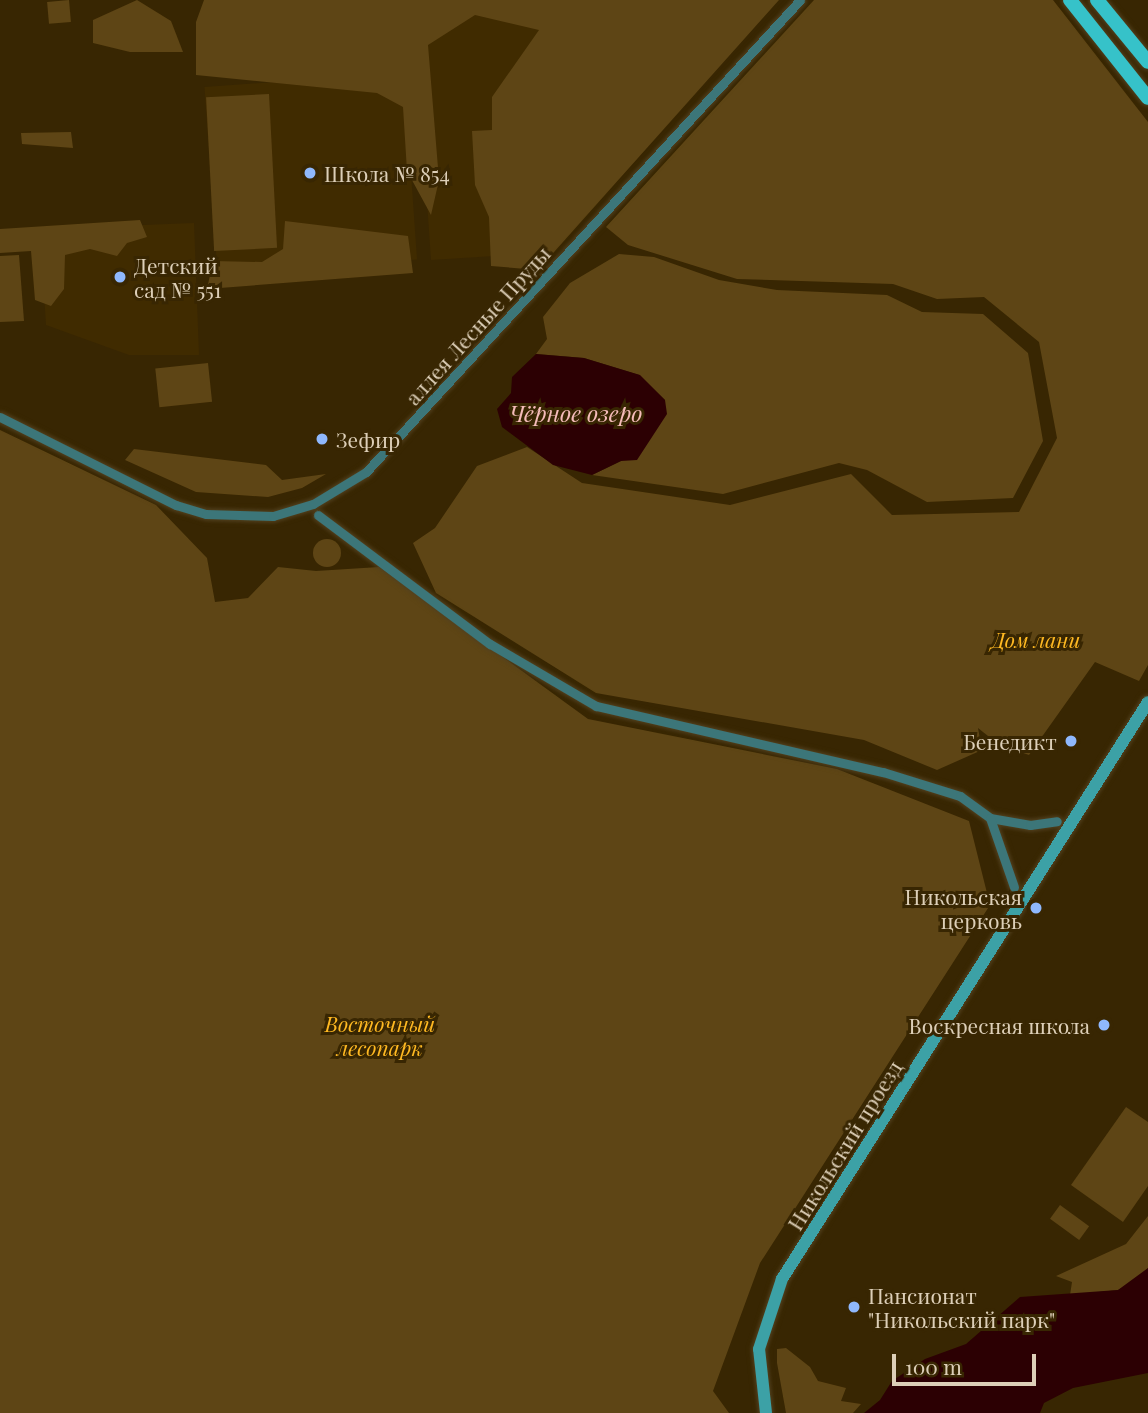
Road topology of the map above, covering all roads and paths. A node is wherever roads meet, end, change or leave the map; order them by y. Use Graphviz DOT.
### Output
graph roads {
  1 [pos="800,0"];
  2 [pos="1070,0"];
  3 [pos="1097,0"];
  4 [pos="1148,62"];
  5 [pos="1148,98"];
  6 [pos="0,417"];
  7 [pos="318,515"];
  8 [pos="1148,702"];
  9 [pos="990,818"];
  10 [pos="1057,821"];
  11 [pos="1014,887"];
  12 [pos="766,1413"];
  1 -- 6 [label="street, аллея Лесные Пруды"];
  2 -- 5 [label="main road"];
  3 -- 4 [label="main road"];
  7 -- 9 [label="street"];
  8 -- 12 [label="street, Никольский проезд"];
  9 -- 10 [label="street"];
  9 -- 11 [label="street"];
}
